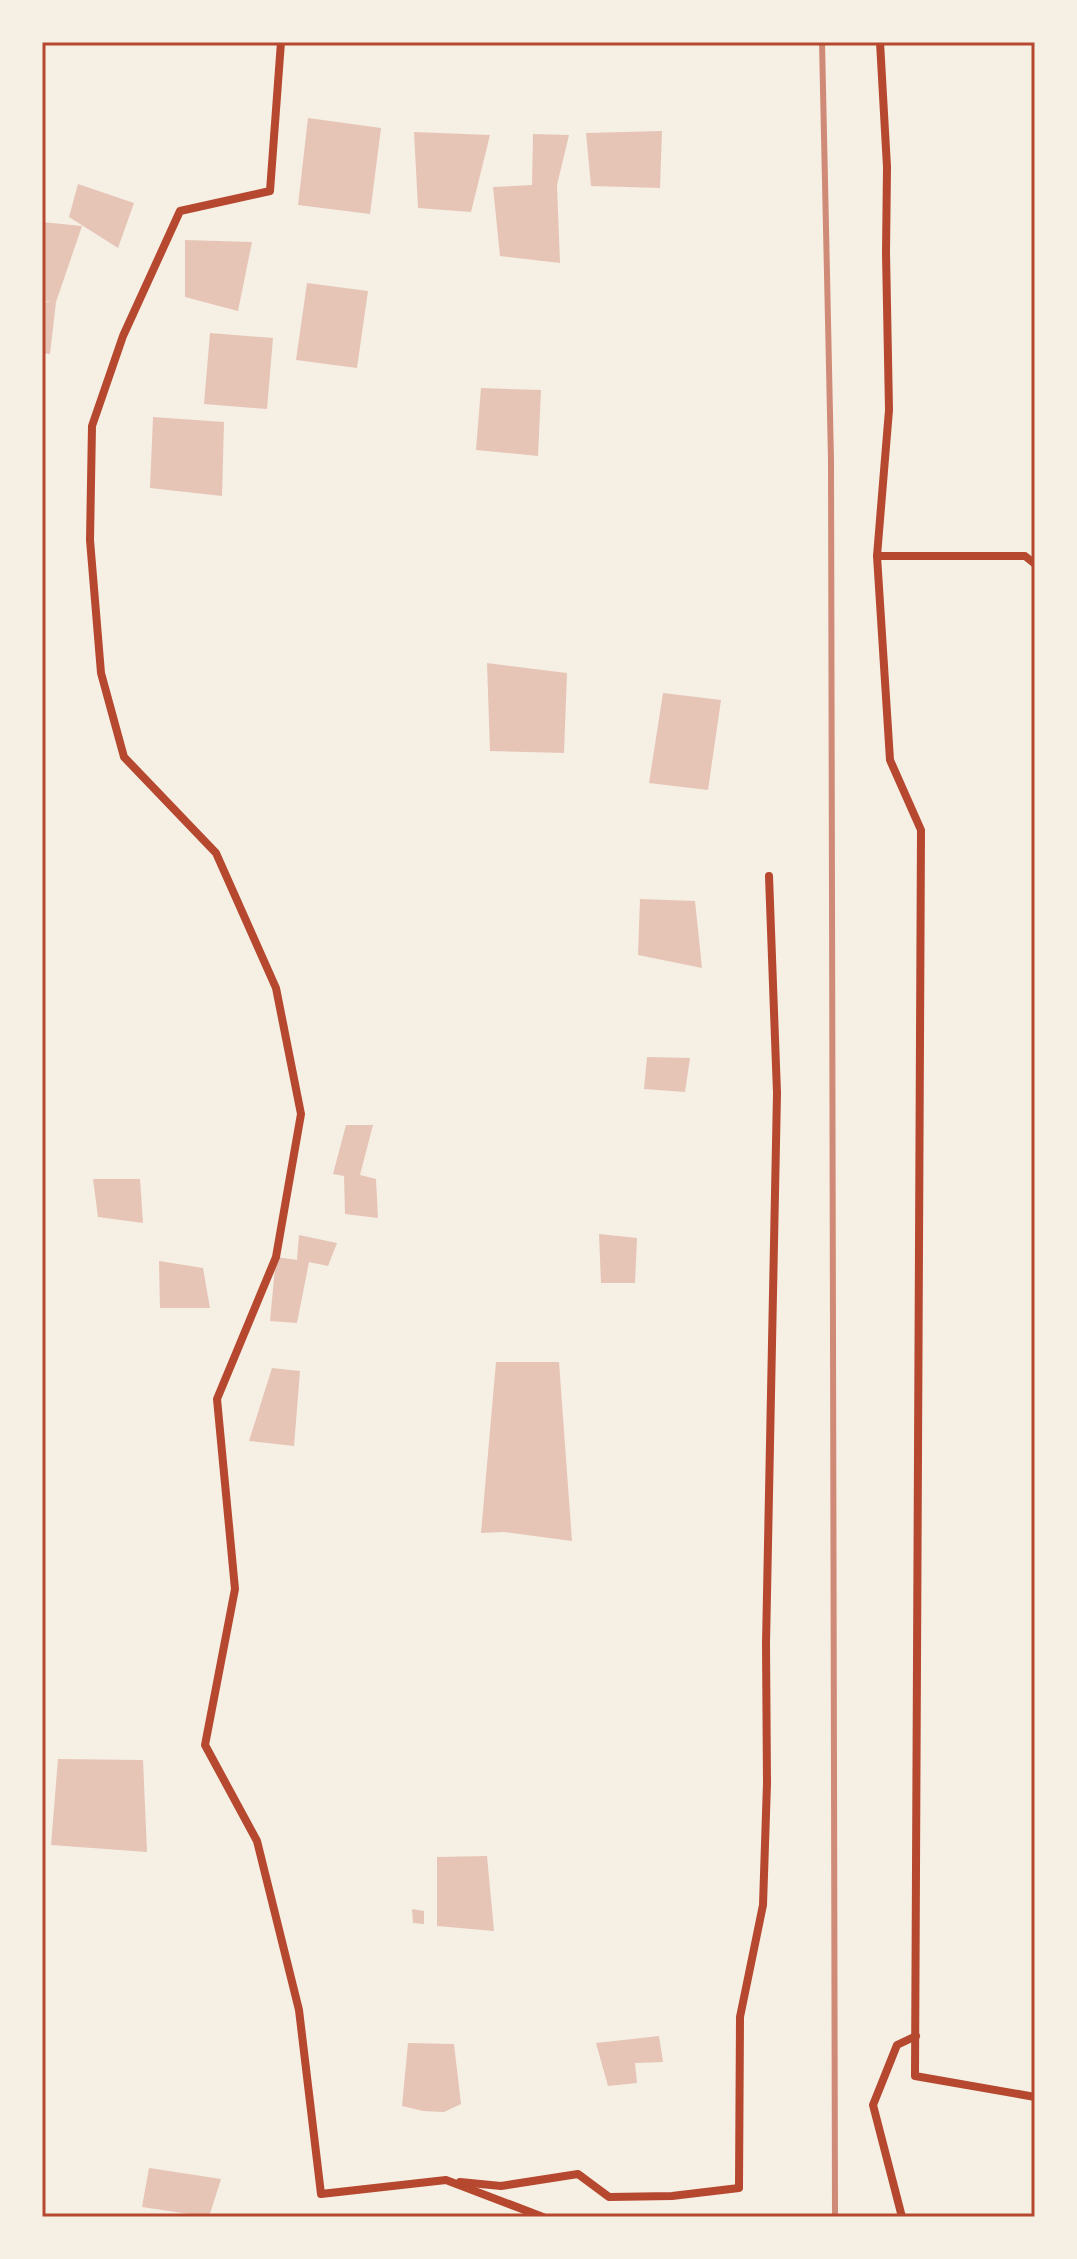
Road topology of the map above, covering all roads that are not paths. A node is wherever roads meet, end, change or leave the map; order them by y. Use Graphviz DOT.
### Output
graph roads {
  1 [pos="281,42"];
  2 [pos="880,42"];
  3 [pos="877,556"];
  4 [pos="1035,564"];
  5 [pos="769,876"];
  6 [pos="916,2036"];
  7 [pos="1035,2097"];
  8 [pos="446,2180"];
  9 [pos="543,2217"];
  10 [pos="902,2217"];
  1 -- 8 [label="street"];
  2 -- 3 [label="street"];
  3 -- 4 [label="street"];
  3 -- 6 [label="street"];
  5 -- 8 [label="street"];
  6 -- 7 [label="street"];
  6 -- 10 [label="street"];
  8 -- 9 [label="street"];
}
